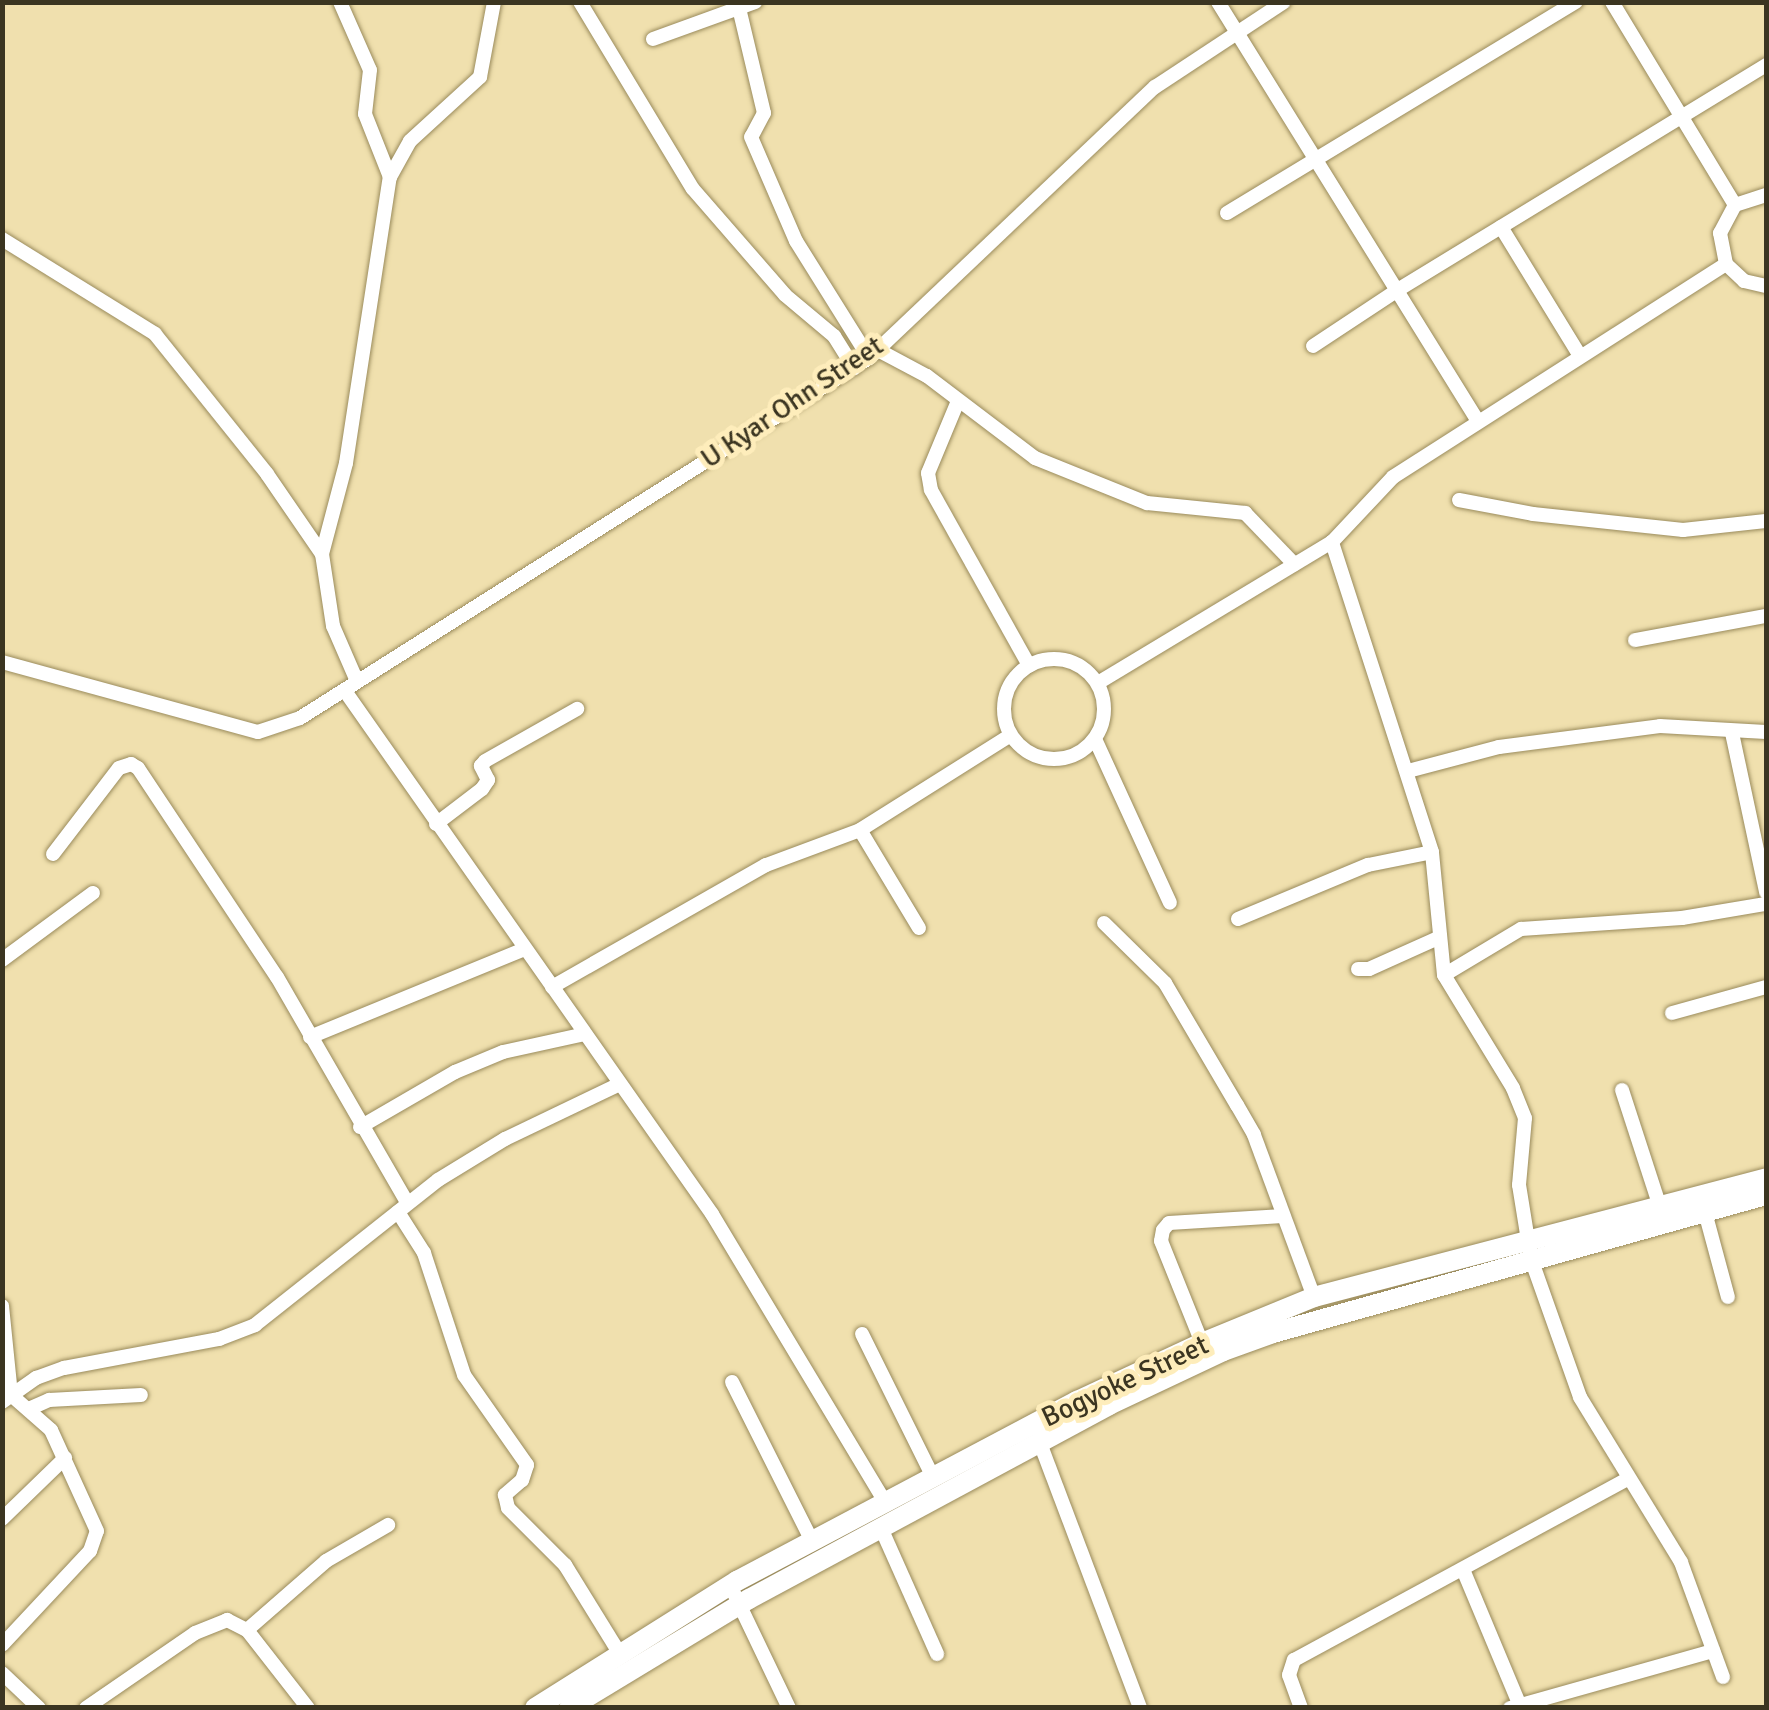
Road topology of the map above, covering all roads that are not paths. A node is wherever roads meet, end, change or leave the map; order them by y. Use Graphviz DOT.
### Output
graph roads {
  1 [pos="340,2"];
  2 [pos="494,2"];
  3 [pos="580,2"];
  4 [pos="755,2"];
  5 [pos="1218,2"];
  6 [pos="1284,2"];
  7 [pos="1576,2"];
  8 [pos="1612,2"];
  9 [pos="739,8"];
  10 [pos="1236,32"];
  11 [pos="653,40"];
  12 [pos="1766,65"];
  13 [pos="1682,117"];
  14 [pos="1314,158"];
  15 [pos="390,177"];
  16 [pos="1766,195"];
  17 [pos="1735,205"];
  18 [pos="1227,213"];
  19 [pos="1500,227"];
  20 [pos="2,239"];
  21 [pos="1726,264"];
  22 [pos="1766,286"];
  23 [pos="1396,291"];
  24 [pos="1314,346"];
  25 [pos="873,354"];
  26 [pos="1580,356"];
  27 [pos="854,368"];
  28 [pos="958,401"];
  29 [pos="1477,420"];
  30 [pos="1460,500"];
  31 [pos="1766,521"];
  32 [pos="1332,542"];
  33 [pos="322,554"];
  34 [pos="1294,564"];
  35 [pos="1766,616"];
  36 [pos="1635,640"];
  37 [pos="2,662"];
  38 [pos="1029,666"];
  39 [pos="356,679"];
  40 [pos="1098,682"];
  41 [pos="345,691"];
  42 [pos="576,709"];
  43 [pos="1766,732"];
  44 [pos="1732,733"];
  45 [pos="1011,735"];
  46 [pos="1095,738"];
  47 [pos="1408,771"];
  48 [pos="436,824"];
  49 [pos="860,830"];
  50 [pos="1432,852"];
  51 [pos="53,854"];
  52 [pos="1766,892"];
  53 [pos="92,893"];
  54 [pos="1170,903"];
  55 [pos="1766,904"];
  56 [pos="1238,919"];
  57 [pos="1104,923"];
  58 [pos="919,928"];
  59 [pos="1438,938"];
  60 [pos="525,948"];
  61 [pos="2,960"];
  62 [pos="1358,969"];
  63 [pos="1444,975"];
  64 [pos="552,987"];
  65 [pos="1766,987"];
  66 [pos="1672,1012"];
  67 [pos="585,1034"];
  68 [pos="310,1037"];
  69 [pos="620,1084"];
  70 [pos="1622,1090"];
  71 [pos="360,1127"];
  72 [pos="1766,1178"];
  73 [pos="1766,1195"];
  74 [pos="402,1207"];
  75 [pos="1660,1207"];
  76 [pos="1705,1212"];
  77 [pos="1284,1216"];
  78 [pos="1527,1249"];
  79 [pos="1314,1297"];
  80 [pos="1728,1297"];
  81 [pos="2,1306"];
  82 [pos="862,1334"];
  83 [pos="1202,1343"];
  84 [pos="732,1382"];
  85 [pos="141,1395"];
  86 [pos="7,1398"];
  87 [pos="30,1408"];
  88 [pos="1040,1442"];
  89 [pos="65,1458"];
  90 [pos="933,1476"];
  91 [pos="1628,1479"];
  92 [pos="885,1502"];
  93 [pos="2,1518"];
  94 [pos="388,1524"];
  95 [pos="880,1528"];
  96 [pos="812,1541"];
  97 [pos="1464,1572"];
  98 [pos="730,1586"];
  99 [pos="740,1605"];
  100 [pos="246,1630"];
  101 [pos="2,1644"];
  102 [pos="1713,1650"];
  103 [pos="620,1654"];
  104 [pos="937,1654"];
  105 [pos="4,1676"];
  106 [pos="1723,1677"];
  107 [pos="1517,1707"];
  108 [pos="38,1708"];
  109 [pos="86,1708"];
  110 [pos="308,1708"];
  111 [pos="535,1708"];
  112 [pos="569,1708"];
  113 [pos="789,1708"];
  114 [pos="1140,1708"];
  115 [pos="1301,1708"];
  1 -- 15 [label="street"];
  2 -- 15 [label="street"];
  3 -- 27 [label="street"];
  4 -- 9 [label="street"];
  5 -- 10 [label="street"];
  6 -- 10 [label="street, U Kyar Ohn Street"];
  7 -- 14 [label="street"];
  8 -- 13 [label="street"];
  9 -- 11 [label="street"];
  9 -- 25 [label="street"];
  10 -- 14 [label="street"];
  10 -- 25 [label="street, U Kyar Ohn Street"];
  12 -- 13 [label="street"];
  13 -- 17 [label="street"];
  13 -- 19 [label="street"];
  14 -- 18 [label="street"];
  14 -- 23 [label="street"];
  15 -- 33 [label="street"];
  16 -- 17 [label="street"];
  17 -- 21 [label="street"];
  19 -- 23 [label="street"];
  19 -- 26 [label="street"];
  20 -- 33 [label="street"];
  21 -- 22 [label="street"];
  21 -- 26 [label="street"];
  23 -- 24 [label="street"];
  23 -- 29 [label="street"];
  25 -- 27 [label="street, U Kyar Ohn Street"];
  25 -- 28 [label="street"];
  26 -- 29 [label="street"];
  27 -- 39 [label="street, U Kyar Ohn Street"];
  28 -- 34 [label="street"];
  28 -- 38 [label="street"];
  29 -- 32 [label="street"];
  30 -- 31 [label="street"];
  32 -- 34 [label="street"];
  32 -- 47 [label="street"];
  33 -- 39 [label="street"];
  34 -- 40 [label="street"];
  35 -- 36 [label="street"];
  37 -- 41 [label="street, U Kyar Ohn Street"];
  38 -- 40 [label="street"];
  38 -- 45 [label="street"];
  39 -- 41 [label="street, U Kyar Ohn Street"];
  40 -- 46 [label="street"];
  41 -- 48 [label="street"];
  42 -- 48 [label="street"];
  43 -- 44 [label="street"];
  44 -- 47 [label="street"];
  44 -- 52 [label="street"];
  45 -- 46 [label="street"];
  45 -- 49 [label="street"];
  46 -- 54 [label="street"];
  47 -- 50 [label="street"];
  48 -- 60 [label="street"];
  49 -- 58 [label="street"];
  49 -- 64 [label="street"];
  50 -- 56 [label="street"];
  50 -- 59 [label="street"];
  51 -- 68 [label="street"];
  53 -- 61 [label="street"];
  55 -- 63 [label="street"];
  57 -- 77 [label="street"];
  59 -- 62 [label="street"];
  59 -- 63 [label="street"];
  60 -- 64 [label="street"];
  60 -- 68 [label="street"];
  63 -- 78 [label="street"];
  64 -- 67 [label="street"];
  65 -- 66 [label="street"];
  67 -- 69 [label="street"];
  67 -- 71 [label="street"];
  68 -- 71 [label="street"];
  69 -- 74 [label="street"];
  69 -- 92 [label="street"];
  70 -- 75 [label="street"];
  71 -- 74 [label="street"];
  72 -- 75 [label="main road, Bogyoke Street"];
  73 -- 76 [label="main road, Bogyoke Street"];
  74 -- 86 [label="street"];
  74 -- 103 [label="street"];
  75 -- 78 [label="main road, Bogyoke Street"];
  76 -- 78 [label="main road, Bogyoke Street"];
  76 -- 80 [label="street"];
  77 -- 79 [label="street"];
  77 -- 83 [label="street"];
  78 -- 79 [label="main road, Bogyoke Street"];
  78 -- 88 [label="main road, Bogyoke Street"];
  78 -- 91 [label="street"];
  79 -- 83 [label="main road, Bogyoke Street"];
  81 -- 86 [label="street"];
  82 -- 90 [label="street"];
  83 -- 90 [label="main road, Bogyoke Street"];
  84 -- 96 [label="street"];
  85 -- 87 [label="street"];
  86 -- 87 [label="street"];
  87 -- 89 [label="street"];
  88 -- 95 [label="main road, Bogyoke Street"];
  88 -- 114 [label="street"];
  89 -- 93 [label="street"];
  89 -- 101 [label="street"];
  90 -- 92 [label="main road, Bogyoke Street"];
  91 -- 97 [label="street"];
  91 -- 102 [label="street"];
  92 -- 96 [label="main road, Bogyoke Street"];
  94 -- 100 [label="street"];
  95 -- 99 [label="main road, Bogyoke Street"];
  95 -- 104 [label="street"];
  96 -- 98 [label="main road, Bogyoke Street"];
  97 -- 107 [label="street"];
  97 -- 115 [label="street"];
  98 -- 99 [label="street"];
  98 -- 103 [label="main road, Bogyoke Street"];
  99 -- 112 [label="main road, Bogyoke Street"];
  99 -- 113 [label="street"];
  100 -- 109 [label="street"];
  100 -- 110 [label="street"];
  102 -- 106 [label="street"];
  102 -- 107 [label="street"];
  103 -- 111 [label="main road, Bogyoke Street"];
  105 -- 108 [label="street"];
}
